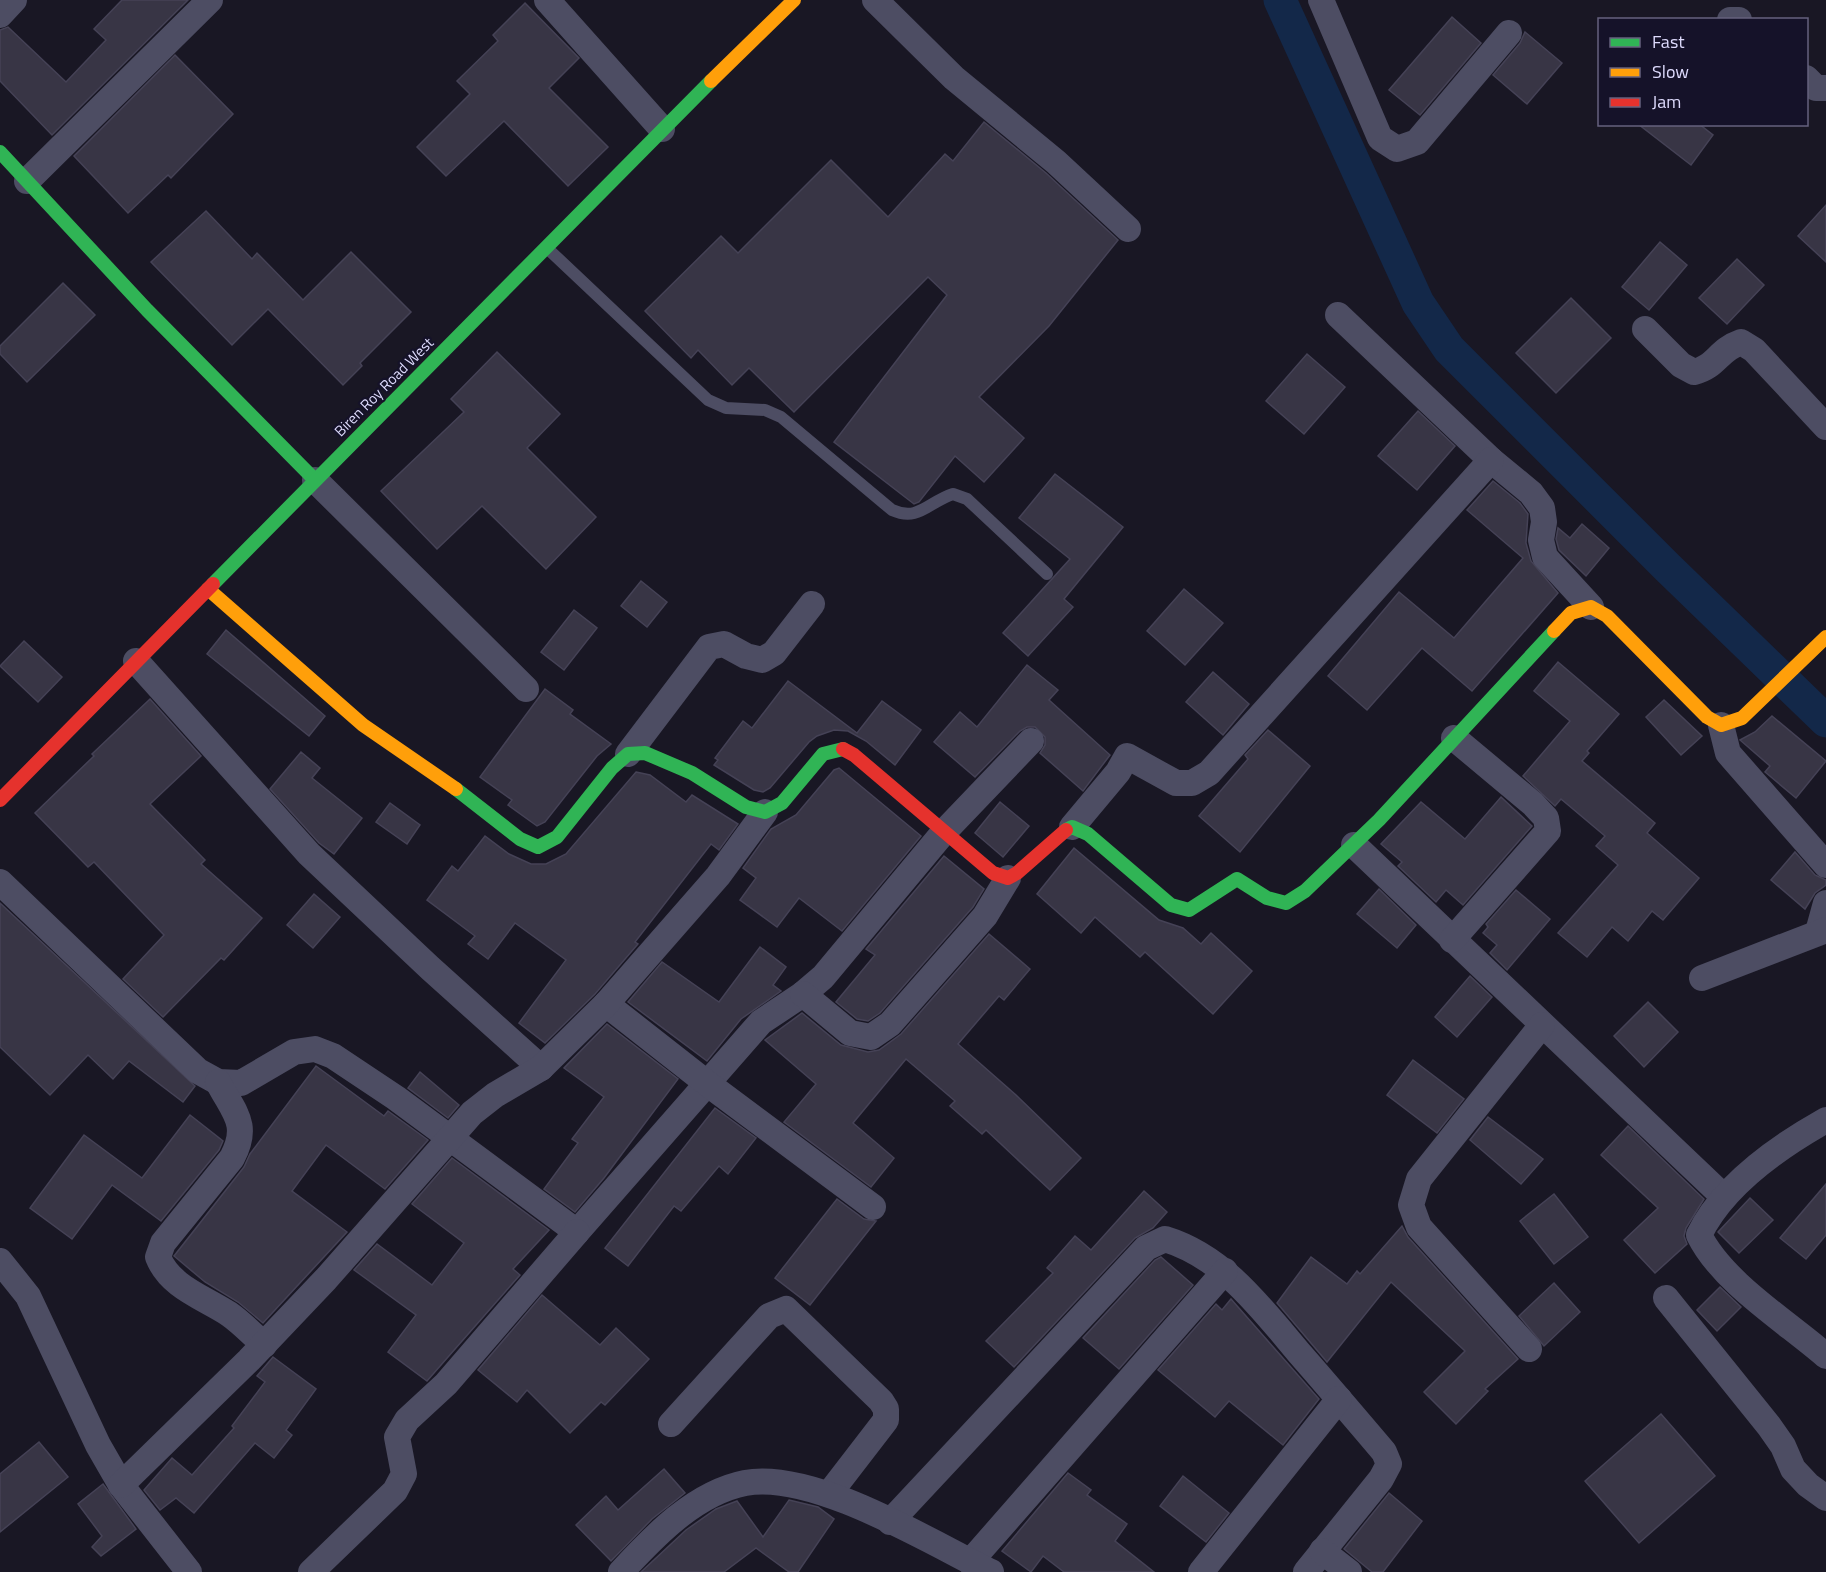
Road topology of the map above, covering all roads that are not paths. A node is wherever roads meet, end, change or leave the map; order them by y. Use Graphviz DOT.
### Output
graph roads {
  1 [pos="14,0"];
  2 [pos="210,0"];
  3 [pos="547,0"];
  4 [pos="769,0"];
  5 [pos="794,0"];
  6 [pos="874,0"];
  7 [pos="1321,0"];
  8 [pos="781,13"];
  9 [pos="0,15"];
  10 [pos="1509,33"];
  11 [pos="1808,80"];
  12 [pos="1826,88"];
  13 [pos="662,129"];
  14 [pos="0,152"];
  15 [pos="27,181"];
  16 [pos="1128,229"];
  17 [pos="547,248"];
  18 [pos="1338,315"];
  19 [pos="1645,329"];
  20 [pos="1826,428"];
  21 [pos="1491,460"];
  22 [pos="315,480"];
  23 [pos="1047,574"];
  24 [pos="208,589"];
  25 [pos="812,604"];
  26 [pos="1591,607"];
  27 [pos="1826,637"];
  28 [pos="136,661"];
  29 [pos="526,689"];
  30 [pos="1721,725"];
  31 [pos="1454,738"];
  32 [pos="1031,741"];
  33 [pos="628,754"];
  34 [pos="3,791"];
  35 [pos="765,812"];
  36 [pos="1072,827"];
  37 [pos="943,832"];
  38 [pos="1354,845"];
  39 [pos="1826,865"];
  40 [pos="1008,878"];
  41 [pos="0,882"];
  42 [pos="1826,903"];
  43 [pos="1822,931"];
  44 [pos="1452,940"];
  45 [pos="1702,978"];
  46 [pos="803,994"];
  47 [pos="606,1004"];
  48 [pos="1542,1025"];
  49 [pos="541,1068"];
  50 [pos="218,1082"];
  51 [pos="708,1084"];
  52 [pos="1826,1120"];
  53 [pos="448,1138"];
  54 [pos="1724,1197"];
  55 [pos="873,1207"];
  56 [pos="577,1232"];
  57 [pos="0,1261"];
  58 [pos="1225,1271"];
  59 [pos="1666,1298"];
  60 [pos="264,1345"];
  61 [pos="1529,1349"];
  62 [pos="1824,1352"];
  63 [pos="1339,1399"];
  64 [pos="671,1424"];
  65 [pos="121,1485"];
  66 [pos="829,1494"];
  67 [pos="1826,1498"];
  68 [pos="890,1522"];
  69 [pos="1322,1551"];
  70 [pos="981,1567"];
  71 [pos="189,1572"];
  72 [pos="311,1572"];
  73 [pos="621,1572"];
  74 [pos="1201,1572"];
  75 [pos="1306,1572"];
  76 [pos="1349,1572"];
  1 -- 9 [label="street"];
  2 -- 15 [label="street"];
  3 -- 13 [label="street"];
  4 -- 8 [label="lane"];
  5 -- 8 [label="street, Biren Roy Road West"];
  6 -- 16 [label="street"];
  7 -- 10 [label="street"];
  8 -- 13 [label="street, Biren Roy Road West"];
  11 -- 12 [label="street"];
  13 -- 17 [label="street, Biren Roy Road West"];
  14 -- 15 [label="street"];
  15 -- 22 [label="street"];
  17 -- 22 [label="street, Biren Roy Road West"];
  17 -- 23 [label="lane"];
  18 -- 21 [label="street"];
  19 -- 20 [label="street"];
  21 -- 26 [label="street"];
  21 -- 36 [label="street"];
  22 -- 24 [label="street, Biren Roy Road West"];
  22 -- 29 [label="street"];
  24 -- 28 [label="street, Biren Roy Road West"];
  24 -- 33 [label="street"];
  25 -- 33 [label="street"];
  26 -- 30 [label="street"];
  26 -- 31 [label="street"];
  27 -- 30 [label="street"];
  28 -- 34 [label="street, Biren Roy Road West"];
  28 -- 49 [label="street"];
  30 -- 39 [label="street"];
  31 -- 38 [label="street"];
  31 -- 44 [label="street"];
  32 -- 37 [label="street"];
  33 -- 35 [label="street"];
  35 -- 37 [label="street"];
  35 -- 47 [label="street"];
  36 -- 38 [label="street"];
  36 -- 40 [label="street"];
  37 -- 40 [label="street"];
  37 -- 46 [label="street"];
  38 -- 44 [label="street"];
  40 -- 46 [label="street"];
  41 -- 50 [label="street"];
  42 -- 43 [label="street"];
  43 -- 45 [label="street"];
  44 -- 48 [label="street"];
  46 -- 51 [label="street"];
  47 -- 49 [label="street"];
  47 -- 51 [label="street"];
  48 -- 54 [label="street"];
  48 -- 61 [label="street"];
  49 -- 53 [label="street"];
  50 -- 53 [label="street"];
  50 -- 60 [label="street"];
  51 -- 55 [label="street"];
  51 -- 56 [label="street"];
  52 -- 54 [label="street"];
  53 -- 56 [label="street"];
  53 -- 60 [label="street"];
  54 -- 62 [label="street"];
  56 -- 72 [label="street"];
  57 -- 65 [label="street"];
  58 -- 63 [label="street"];
  58 -- 68 [label="street"];
  58 -- 70 [label="street"];
  59 -- 67 [label="street"];
  60 -- 65 [label="street"];
  63 -- 69 [label="street"];
  63 -- 74 [label="street"];
  64 -- 66 [label="street"];
  65 -- 71 [label="street"];
  66 -- 68 [label="street"];
  66 -- 73 [label="street"];
  68 -- 70 [label="street"];
  69 -- 75 [label="street"];
  69 -- 76 [label="street"];
}
